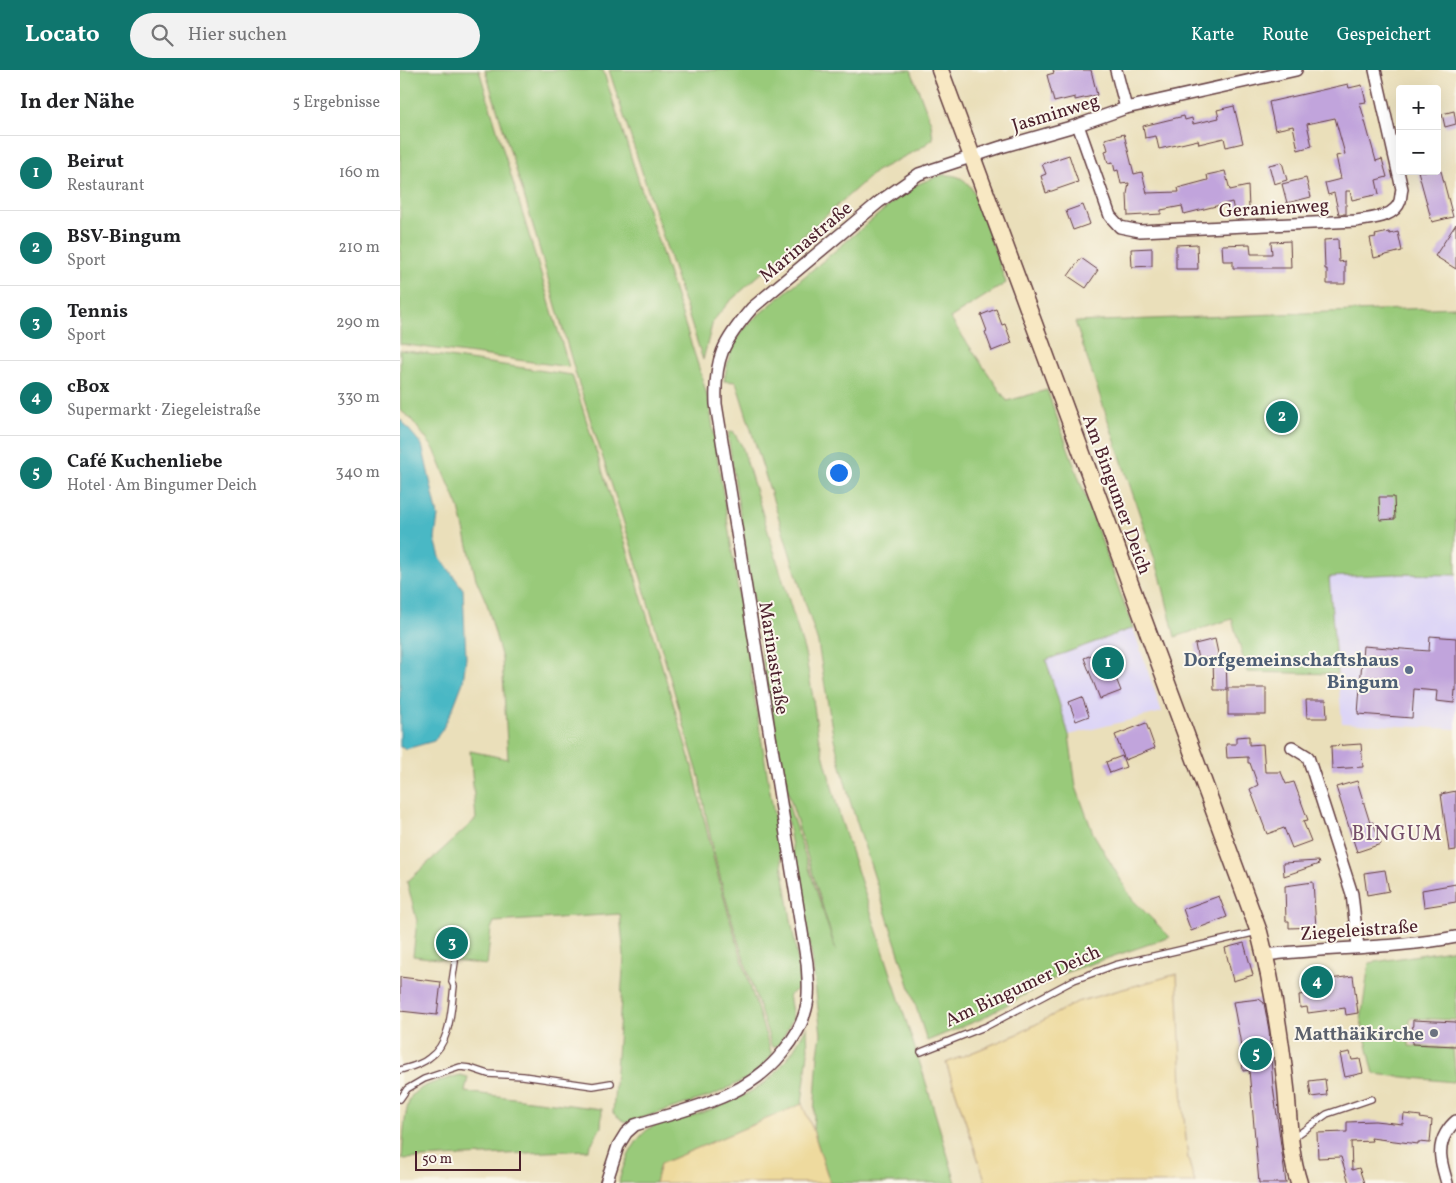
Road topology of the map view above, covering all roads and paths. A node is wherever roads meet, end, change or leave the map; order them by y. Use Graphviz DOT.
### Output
graph roads {
  1 [pos="940,70"];
  2 [pos="1116,70"];
  3 [pos="1296,70"];
  4 [pos="1375,70"];
  5 [pos="1126,108"];
  6 [pos="1078,125"];
  7 [pos="972,156"];
  8 [pos="1292,747"];
  9 [pos="1259,932"];
  10 [pos="1456,937"];
  11 [pos="1358,948"];
  12 [pos="1265,955"];
  13 [pos="455,962"];
  14 [pos="921,1052"];
  15 [pos="400,1070"];
  16 [pos="611,1083"];
  17 [pos="400,1099"];
  18 [pos="1370,1099"];
  19 [pos="400,1104"];
  20 [pos="1456,1121"];
  21 [pos="1291,1139"];
  22 [pos="606,1183"];
  23 [pos="1299,1183"];
  24 [pos="1447,1183"];
  1 -- 7 [label="main road, Am Bingumer Deich"];
  2 -- 5 [label="street"];
  3 -- 5 [label="street, Jasminweg"];
  4 -- 6 [label="street, Geranienweg"];
  5 -- 6 [label="street, Jasminweg"];
  6 -- 7 [label="street, Jasminweg"];
  7 -- 9 [label="main road, Am Bingumer Deich"];
  7 -- 22 [label="street, Marinastraße"];
  8 -- 11 [label="street"];
  9 -- 12 [label="main road, Am Bingumer Deich"];
  9 -- 14 [label="lane, Am Bingumer Deich"];
  10 -- 11 [label="street, Ziegeleistraße"];
  11 -- 12 [label="street, Ziegeleistraße"];
  12 -- 21 [label="main road, Am Bingumer Deich"];
  13 -- 15 [label="lane"];
  16 -- 17 [label="lane"];
  17 -- 19 [label="lane"];
  18 -- 21 [label="lane"];
  20 -- 24 [label="street"];
  21 -- 23 [label="main road, Am Bingumer Deich"];
}
